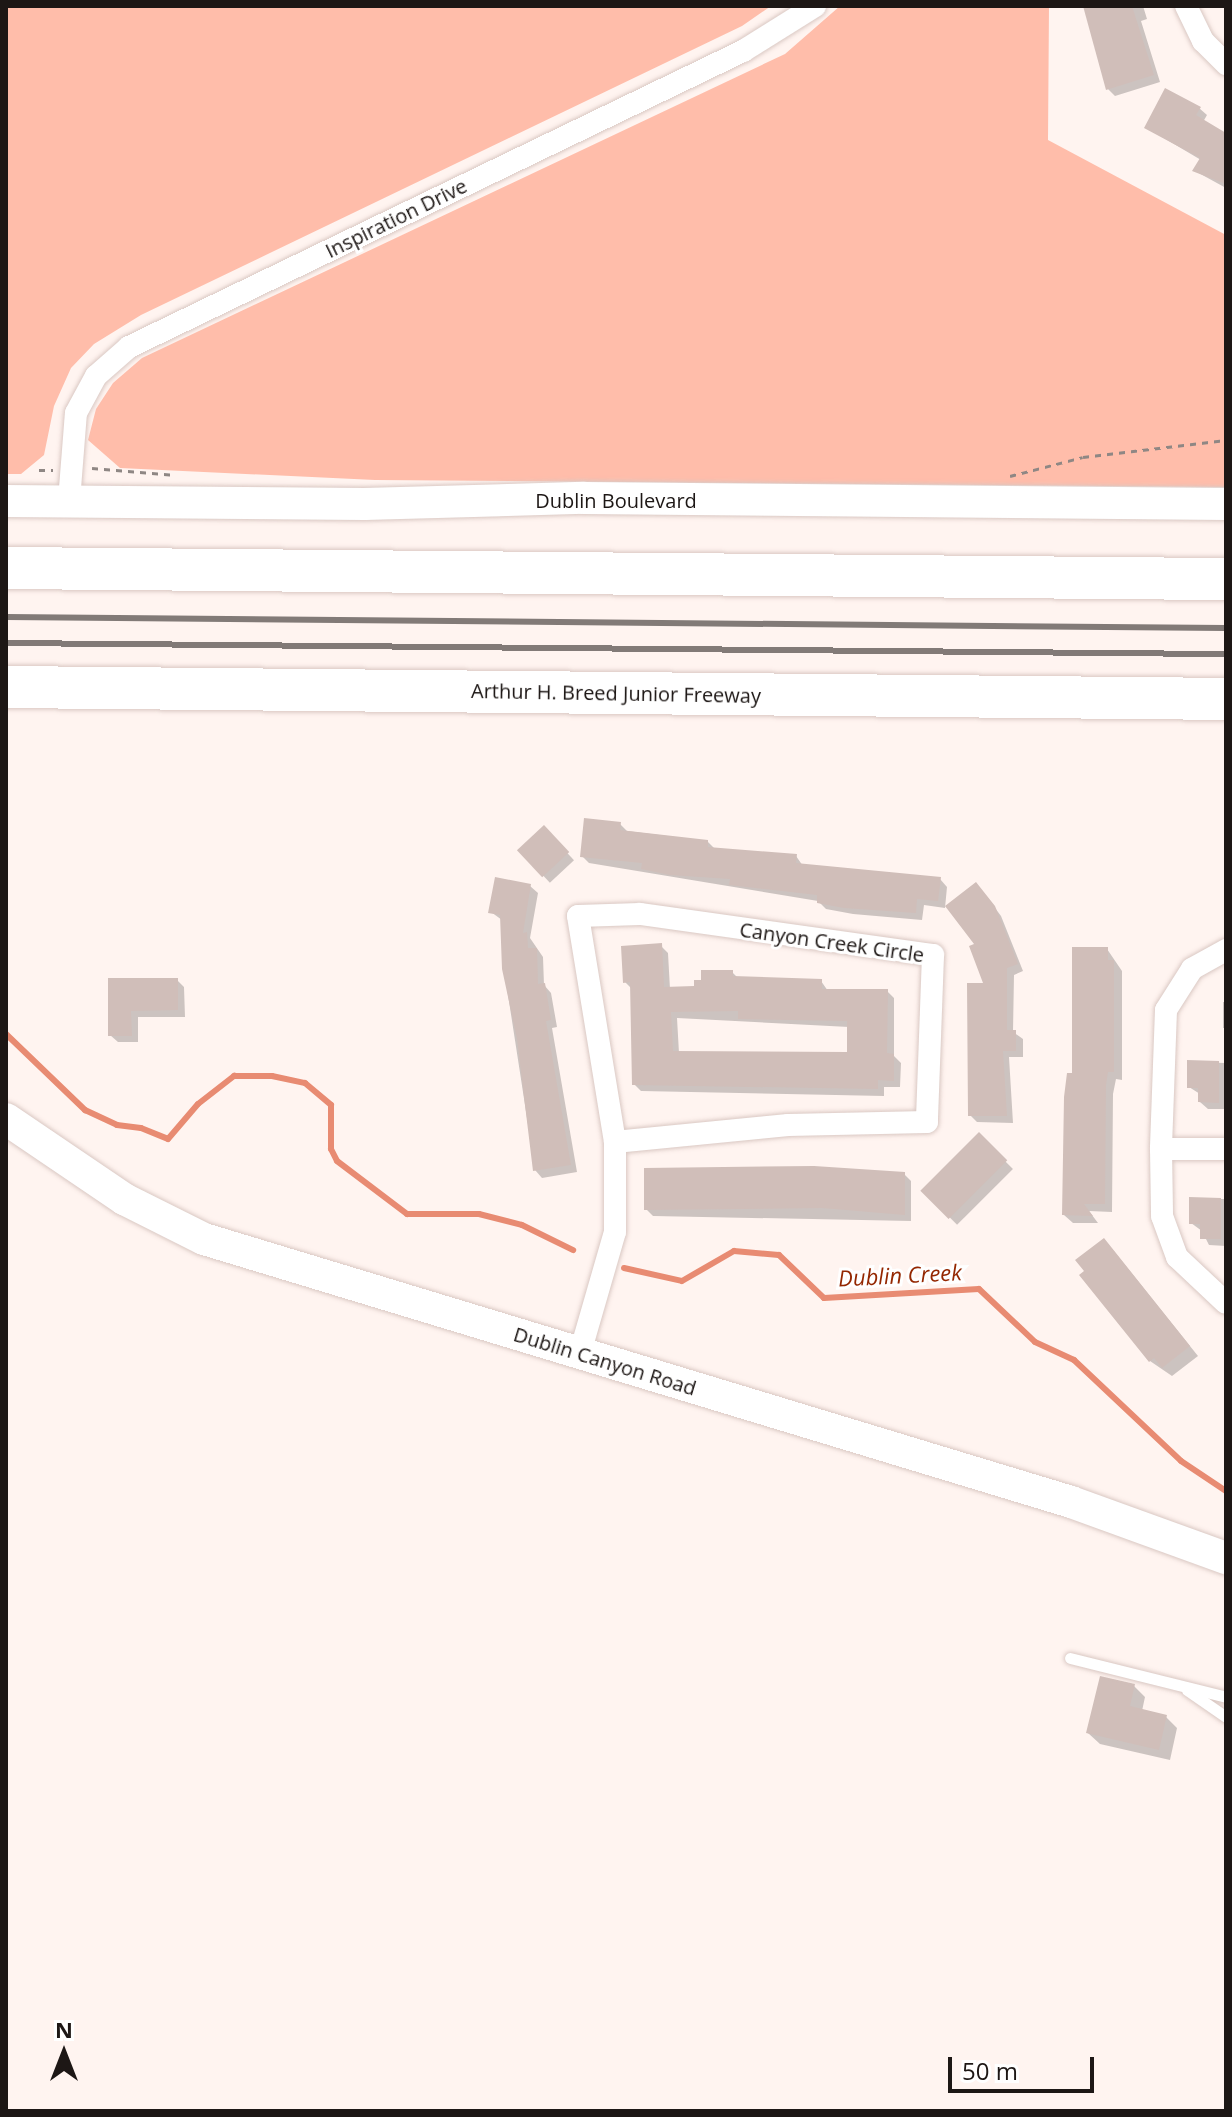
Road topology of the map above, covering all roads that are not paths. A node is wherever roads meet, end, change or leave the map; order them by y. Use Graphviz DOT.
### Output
graph roads {
  1 [pos="815,6"];
  2 [pos="1186,6"];
  3 [pos="1226,64"];
  4 [pos="6,501"];
  5 [pos="69,501"];
  6 [pos="1226,504"];
  7 [pos="6,568"];
  8 [pos="1226,579"];
  9 [pos="6,687"];
  10 [pos="1226,699"];
  11 [pos="1226,950"];
  12 [pos="6,1119"];
  13 [pos="615,1142"];
  14 [pos="1161,1149"];
  15 [pos="1226,1149"];
  16 [pos="1226,1303"];
  17 [pos="580,1353"];
  18 [pos="1226,1558"];
  19 [pos="1070,1658"];
  20 [pos="1179,1685"];
  21 [pos="1226,1697"];
  22 [pos="1226,1717"];
  1 -- 5 [label="street, Inspiration Drive"];
  2 -- 3 [label="street"];
  4 -- 5 [label="main road, Dublin Boulevard"];
  5 -- 6 [label="main road, Dublin Boulevard"];
  7 -- 8 [label="highway"];
  9 -- 10 [label="highway, Arthur H. Breed Junior Freeway"];
  11 -- 14 [label="street"];
  12 -- 17 [label="main road, Dublin Canyon Road"];
  13 -- 13 [label="street, Canyon Creek Circle"];
  13 -- 17 [label="street, Canyon Creek Circle"];
  14 -- 15 [label="street"];
  14 -- 16 [label="street"];
  17 -- 18 [label="main road, Dublin Canyon Road"];
  19 -- 20 [label="lane"];
  20 -- 21 [label="lane"];
  20 -- 22 [label="lane"];
}
